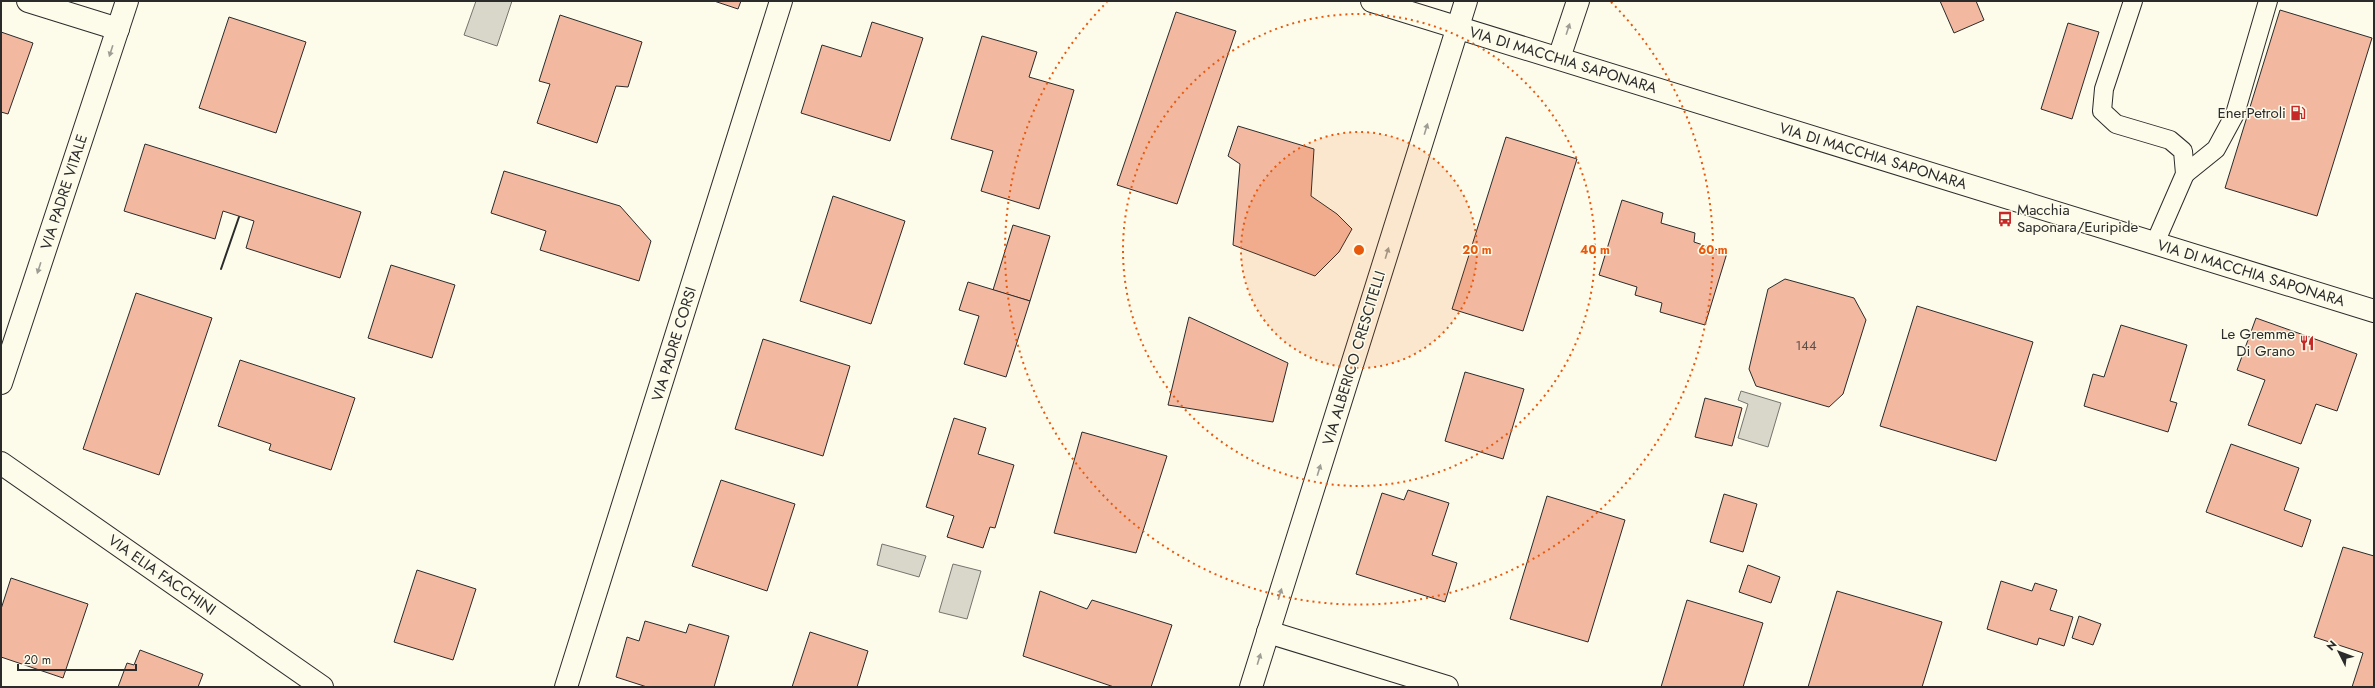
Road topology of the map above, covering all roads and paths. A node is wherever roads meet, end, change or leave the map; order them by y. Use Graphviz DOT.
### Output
graph roads {
  1 [pos="28,1"];
  2 [pos="127,1"];
  3 [pos="781,1"];
  4 [pos="1372,1"];
  5 [pos="1466,1"];
  6 [pos="1578,1"];
  7 [pos="2134,1"];
  8 [pos="2268,1"];
  9 [pos="1458,29"];
  10 [pos="118,30"];
  11 [pos="1559,58"];
  12 [pos="2185,174"];
  13 [pos="2155,243"];
  14 [pos="2374,311"];
  15 [pos="1,383"];
  16 [pos="1,463"];
  17 [pos="1268,632"];
  18 [pos="322,687"];
  19 [pos="566,687"];
  20 [pos="1251,687"];
  21 [pos="1447,687"];
  1 -- 10 [label="street"];
  2 -- 10 [label="street, VIA PADRE VITALE"];
  3 -- 19 [label="street, VIA PADRE CORSI"];
  4 -- 9 [label="street, VIA DI MACCHIA SAPONARA"];
  5 -- 9 [label="street, VIA ALBERICO CRESCITELLI"];
  11 -- 6 [label="street, one-way"];
  7 -- 12 [label="lane"];
  8 -- 12 [label="lane"];
  9 -- 11 [label="street, VIA DI MACCHIA SAPONARA"];
  17 -- 9 [label="street, VIA ALBERICO CRESCITELLI, one-way"];
  10 -- 15 [label="street, VIA PADRE VITALE, one-way"];
  11 -- 13 [label="street, VIA DI MACCHIA SAPONARA"];
  12 -- 13 [label="lane"];
  13 -- 14 [label="street, VIA DI MACCHIA SAPONARA"];
  16 -- 18 [label="street, VIA ELIA FACCHINI"];
  20 -- 17 [label="street, VIA ALBERICO CRESCITELLI, one-way"];
  17 -- 21 [label="street"];
}
